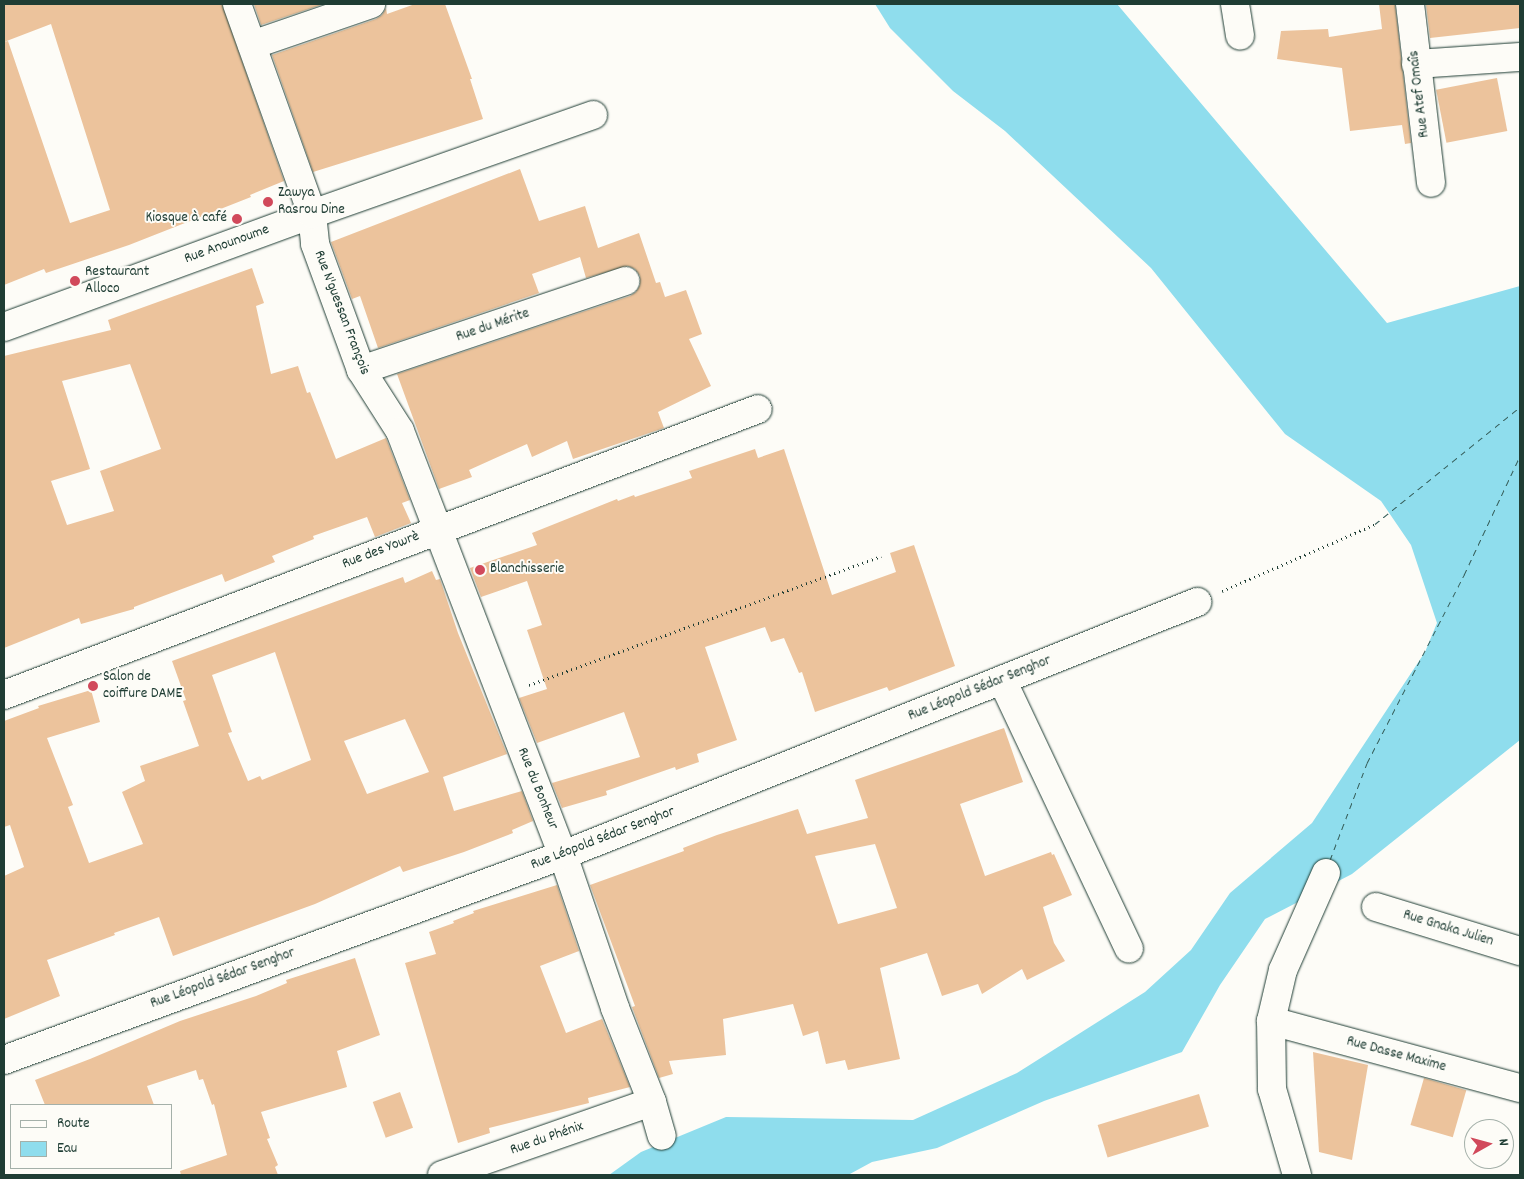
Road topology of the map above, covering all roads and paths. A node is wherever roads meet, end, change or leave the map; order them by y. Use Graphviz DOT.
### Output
graph roads {
  1 [pos="237,4"];
  2 [pos="371,4"];
  3 [pos="1236,4"];
  4 [pos="1410,4"];
  5 [pos="1240,36"];
  6 [pos="252,45"];
  7 [pos="1520,58"];
  8 [pos="1416,64"];
  9 [pos="594,115"];
  10 [pos="1431,184"];
  11 [pos="312,214"];
  12 [pos="625,281"];
  13 [pos="4,327"];
  14 [pos="361,370"];
  15 [pos="758,409"];
  16 [pos="1375,524"];
  17 [pos="436,530"];
  18 [pos="881,556"];
  19 [pos="1197,602"];
  20 [pos="1002,680"];
  21 [pos="4,695"];
  22 [pos="500,696"];
  23 [pos="563,855"];
  24 [pos="1326,872"];
  25 [pos="1376,907"];
  26 [pos="1129,949"];
  27 [pos="1520,951"];
  28 [pos="1272,1021"];
  29 [pos="4,1060"];
  30 [pos="1520,1088"];
  31 [pos="652,1102"];
  32 [pos="662,1136"];
  33 [pos="442,1175"];
  34 [pos="1299,1175"];
  1 -- 6 [label="street, Rue N'guessan François"];
  2 -- 6 [label="street"];
  3 -- 5 [label="street"];
  4 -- 8 [label="street, Rue Atef Omaîs"];
  6 -- 11 [label="street, Rue N'guessan François"];
  7 -- 8 [label="street"];
  8 -- 10 [label="street, Rue Atef Omaîs"];
  9 -- 11 [label="street, Rue Anounoume"];
  11 -- 13 [label="street, Rue Anounoume"];
  11 -- 14 [label="street, Rue N'guessan François"];
  12 -- 14 [label="street, Rue du Mérite"];
  14 -- 17 [label="street, Rue N'guessan François"];
  15 -- 17 [label="street, Rue des Yowrè"];
  16 -- 19 [label="path"];
  17 -- 21 [label="street, Rue des Yowrè"];
  17 -- 22 [label="street, Rue du Bonheur"];
  18 -- 22 [label="path"];
  19 -- 20 [label="street, Rue Léopold Sédar Senghor"];
  20 -- 23 [label="street, Rue Léopold Sédar Senghor"];
  20 -- 26 [label="street"];
  22 -- 23 [label="street, Rue du Bonheur"];
  23 -- 29 [label="street, Rue Léopold Sédar Senghor"];
  23 -- 31 [label="street, Rue du Bonheur"];
  24 -- 28 [label="street"];
  25 -- 27 [label="street, Rue Gnaka Julien"];
  28 -- 30 [label="street, Rue Dasse Maxime"];
  28 -- 34 [label="street"];
  31 -- 32 [label="street, Rue du Bonheur"];
  31 -- 33 [label="street, Rue du Phénix"];
}
